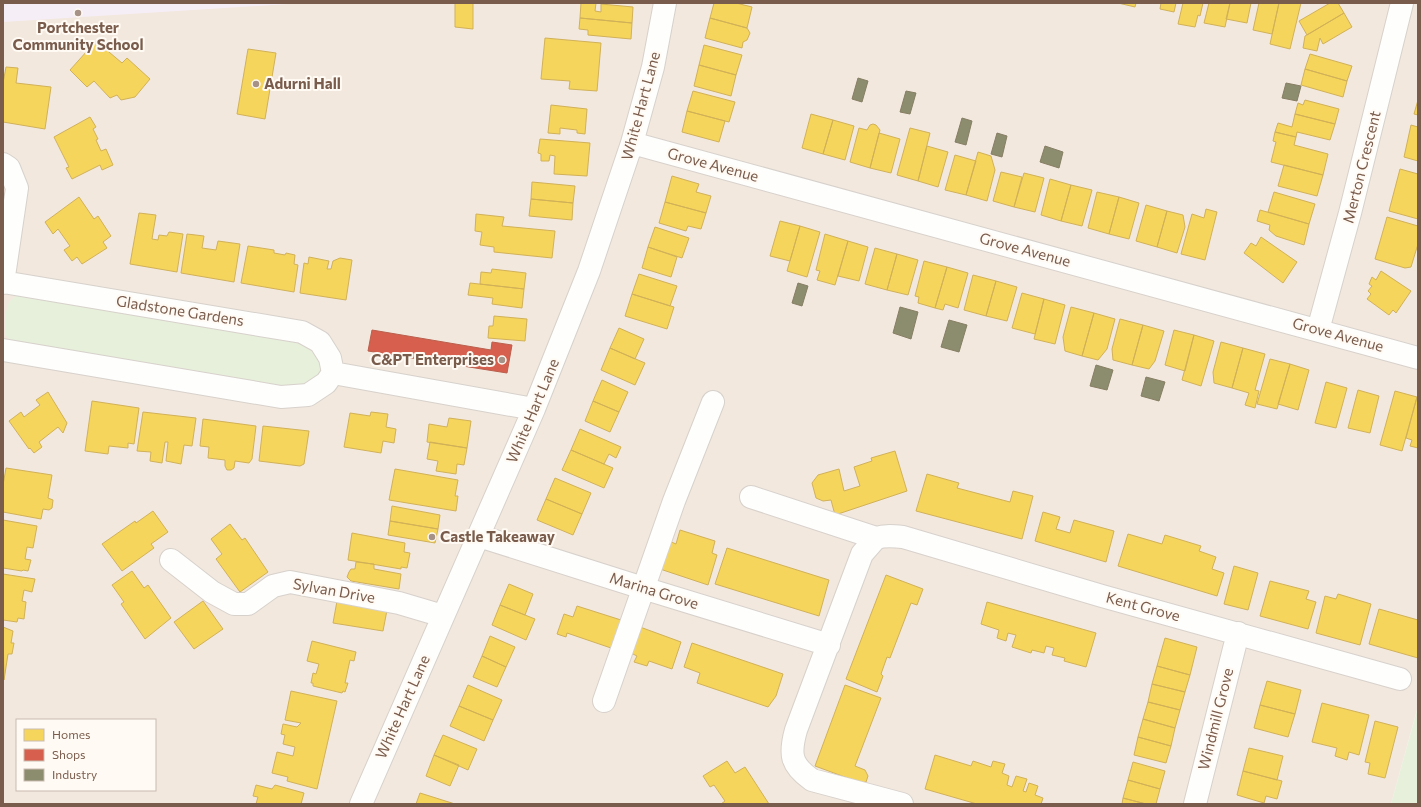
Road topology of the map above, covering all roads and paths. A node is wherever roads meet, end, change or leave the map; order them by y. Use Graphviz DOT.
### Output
graph roads {
  1 [pos="665,3"];
  2 [pos="1402,3"];
  3 [pos="632,143"];
  4 [pos="6,166"];
  5 [pos="3,282"];
  6 [pos="1318,330"];
  7 [pos="3,350"];
  8 [pos="1418,358"];
  9 [pos="333,372"];
  10 [pos="713,402"];
  11 [pos="534,409"];
  12 [pos="751,497"];
  13 [pos="479,536"];
  14 [pos="881,537"];
  15 [pos="171,560"];
  16 [pos="643,588"];
  17 [pos="443,616"];
  18 [pos="1238,633"];
  19 [pos="829,645"];
  20 [pos="1400,679"];
  21 [pos="604,701"];
  22 [pos="361,804"];
  23 [pos="902,804"];
  24 [pos="1195,804"];
  1 -- 3 [label="street, White Hart Lane"];
  2 -- 6 [label="street, Merton Crescent"];
  3 -- 6 [label="street, Grove Avenue"];
  3 -- 11 [label="street, White Hart Lane"];
  4 -- 5 [label="street"];
  5 -- 9 [label="street, Gladstone Gardens"];
  6 -- 8 [label="street, Grove Avenue"];
  7 -- 9 [label="street"];
  9 -- 11 [label="street"];
  10 -- 16 [label="street"];
  11 -- 13 [label="street, White Hart Lane"];
  12 -- 14 [label="street, Kent Grove"];
  13 -- 16 [label="street, Marina Grove"];
  13 -- 17 [label="street, White Hart Lane"];
  14 -- 18 [label="street, Kent Grove"];
  14 -- 19 [label="street"];
  15 -- 17 [label="street, Sylvan Drive"];
  16 -- 19 [label="street, Marina Grove"];
  16 -- 21 [label="street"];
  17 -- 22 [label="street, White Hart Lane"];
  18 -- 20 [label="street, Kent Grove"];
  18 -- 24 [label="street, Windmill Grove"];
  19 -- 23 [label="street"];
}
